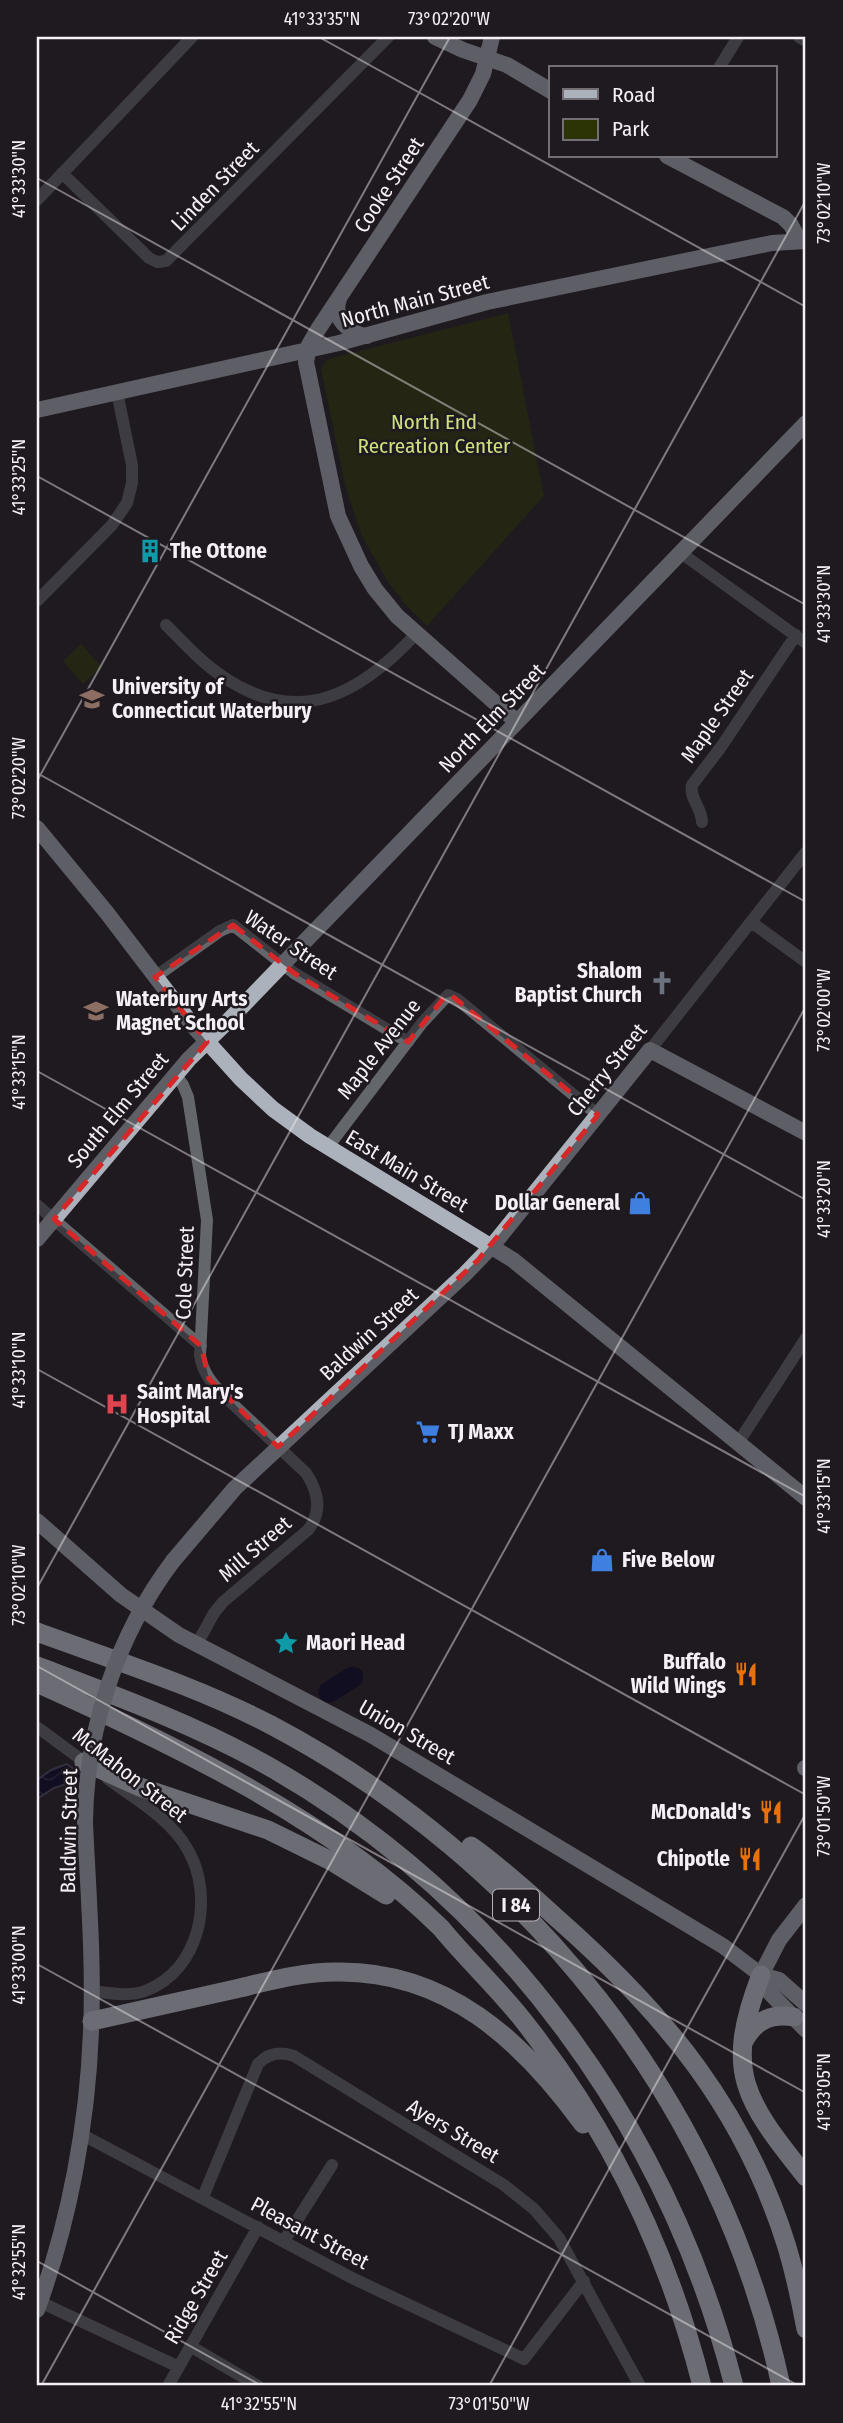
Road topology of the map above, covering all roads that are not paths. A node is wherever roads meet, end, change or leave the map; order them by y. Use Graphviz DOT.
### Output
graph roads {
  1 [pos="192,37"];
  2 [pos="387,37"];
  3 [pos="435,37"];
  4 [pos="492,37"];
  5 [pos="738,37"];
  6 [pos="799,37"];
  7 [pos="806,41"];
  8 [pos="487,58"];
  9 [pos="720,66"];
  10 [pos="549,89"];
  11 [pos="671,158"];
  12 [pos="62,173"];
  13 [pos="37,200"];
  14 [pos="803,241"];
  15 [pos="340,296"];
  16 [pos="369,336"];
  17 [pos="308,350"];
  18 [pos="117,392"];
  19 [pos="37,410"];
  20 [pos="806,423"];
  21 [pos="681,553"];
  22 [pos="37,601"];
  23 [pos="166,625"];
  24 [pos="416,634"];
  25 [pos="801,639"];
  26 [pos="517,722"];
  27 [pos="702,822"];
  28 [pos="37,828"];
  29 [pos="806,852"];
  30 [pos="751,922"];
  31 [pos="806,962"];
  32 [pos="283,964"];
  33 [pos="155,977"];
  34 [pos="207,1041"];
  35 [pos="408,1042"];
  36 [pos="650,1050"];
  37 [pos="176,1074"];
  38 [pos="598,1115"];
  39 [pos="806,1133"];
  40 [pos="328,1147"];
  41 [pos="37,1205"];
  42 [pos="54,1219"];
  43 [pos="37,1239"];
  44 [pos="492,1246"];
  45 [pos="806,1338"];
  46 [pos="201,1346"];
  47 [pos="738,1443"];
  48 [pos="278,1447"];
  49 [pos="806,1498"];
  50 [pos="37,1521"];
  51 [pos="37,1632"];
  52 [pos="196,1646"];
  53 [pos="37,1666"];
  54 [pos="37,1683"];
  55 [pos="37,1727"];
  56 [pos="84,1762"];
  57 [pos="440,1835"];
  58 [pos="806,1905"];
  59 [pos="449,1940"];
  60 [pos="761,1975"];
  61 [pos="92,1991"];
  62 [pos="802,2017"];
  63 [pos="92,2021"];
  64 [pos="742,2047"];
  65 [pos="81,2134"];
  66 [pos="332,2165"];
  67 [pos="806,2177"];
  68 [pos="203,2197"];
  69 [pos="258,2227"];
  70 [pos="284,2241"];
  71 [pos="656,2248"];
  72 [pos="584,2281"];
  73 [pos="38,2306"];
  74 [pos="806,2329"];
  75 [pos="190,2346"];
  76 [pos="178,2367"];
  77 [pos="168,2386"];
  78 [pos="258,2386"];
  79 [pos="640,2386"];
  80 [pos="702,2386"];
  81 [pos="734,2386"];
  82 [pos="781,2386"];
  1 -- 12 [label="street"];
  2 -- 12 [label="street, Linden Street"];
  3 -- 8 [label="main road"];
  4 -- 8 [label="main road, Cooke Street"];
  5 -- 9 [label="street"];
  6 -- 7 [label="street"];
  8 -- 10 [label="main road"];
  8 -- 15 [label="main road, Cooke Street"];
  11 -- 14 [label="main road"];
  12 -- 13 [label="street"];
  14 -- 16 [label="main road, North Main Street"];
  15 -- 16 [label="main road"];
  15 -- 17 [label="main road, Cooke Street"];
  16 -- 17 [label="main road, North Main Street"];
  17 -- 18 [label="main road, North Main Street"];
  17 -- 24 [label="main road"];
  18 -- 19 [label="main road, North Main Street"];
  18 -- 22 [label="street"];
  20 -- 21 [label="main road, North Elm Street"];
  21 -- 25 [label="street"];
  21 -- 26 [label="main road, North Elm Street"];
  23 -- 24 [label="street"];
  24 -- 26 [label="main road"];
  25 -- 27 [label="street, Maple Street"];
  26 -- 32 [label="main road, North Elm Street"];
  28 -- 33 [label="main road, East Main Street"];
  29 -- 30 [label="street, Cherry Street"];
  30 -- 31 [label="street"];
  30 -- 36 [label="street, Cherry Street"];
  32 -- 33 [label="street, Water Street"];
  32 -- 34 [label="main road, North Elm Street"];
  32 -- 35 [label="street, Water Street"];
  33 -- 34 [label="main road, East Main Street"];
  34 -- 37 [label="main road, South Elm Street"];
  34 -- 40 [label="main road, East Main Street"];
  35 -- 38 [label="street, Maple Avenue"];
  35 -- 40 [label="street, Maple Avenue"];
  36 -- 38 [label="main road, Cherry Street"];
  36 -- 39 [label="main road"];
  37 -- 42 [label="main road, South Elm Street"];
  37 -- 46 [label="street, Cole Street"];
  38 -- 44 [label="main road, Cherry Street"];
  40 -- 44 [label="main road, East Main Street"];
  41 -- 42 [label="street"];
  42 -- 43 [label="main road, South Elm Street"];
  42 -- 46 [label="street"];
  44 -- 47 [label="main road, East Main Street"];
  44 -- 48 [label="main road, Baldwin Street"];
  45 -- 47 [label="street"];
  46 -- 48 [label="street, Cole Street"];
  47 -- 49 [label="main road, East Main Street"];
  48 -- 52 [label="street, Mill Street"];
  48 -- 61 [label="main road, Baldwin Street, bridge"];
  50 -- 52 [label="main road, Union Street"];
  51 -- 57 [label="highway, I 84"];
  52 -- 60 [label="main road, Union Street"];
  53 -- 81 [label="highway, I 84"];
  54 -- 59 [label="highway"];
  55 -- 56 [label="street, McMahon Street"];
  56 -- 59 [label="highway"];
  56 -- 61 [label="street, McMahon Street"];
  57 -- 74 [label="highway"];
  57 -- 82 [label="highway, I 84"];
  58 -- 60 [label="main road"];
  59 -- 71 [label="highway"];
  60 -- 62 [label="main road, Union Street"];
  60 -- 64 [label="highway"];
  61 -- 63 [label="main road, Baldwin Street"];
  62 -- 64 [label="highway"];
  63 -- 65 [label="main road, Baldwin Street"];
  63 -- 71 [label="highway"];
  64 -- 67 [label="highway"];
  65 -- 68 [label="street, Pleasant Street"];
  65 -- 73 [label="main road, Baldwin Street"];
  66 -- 70 [label="street"];
  68 -- 69 [label="street, Pleasant Street"];
  68 -- 72 [label="street, Ayers Street"];
  69 -- 70 [label="street, Pleasant Street"];
  69 -- 75 [label="street, Ridge Street"];
  70 -- 72 [label="street, Pleasant Street"];
  71 -- 80 [label="highway"];
  72 -- 79 [label="street, Ayers Street"];
  73 -- 76 [label="street"];
  75 -- 76 [label="street, Ridge Street"];
  75 -- 78 [label="street"];
  76 -- 77 [label="street, Ridge Street"];
}
